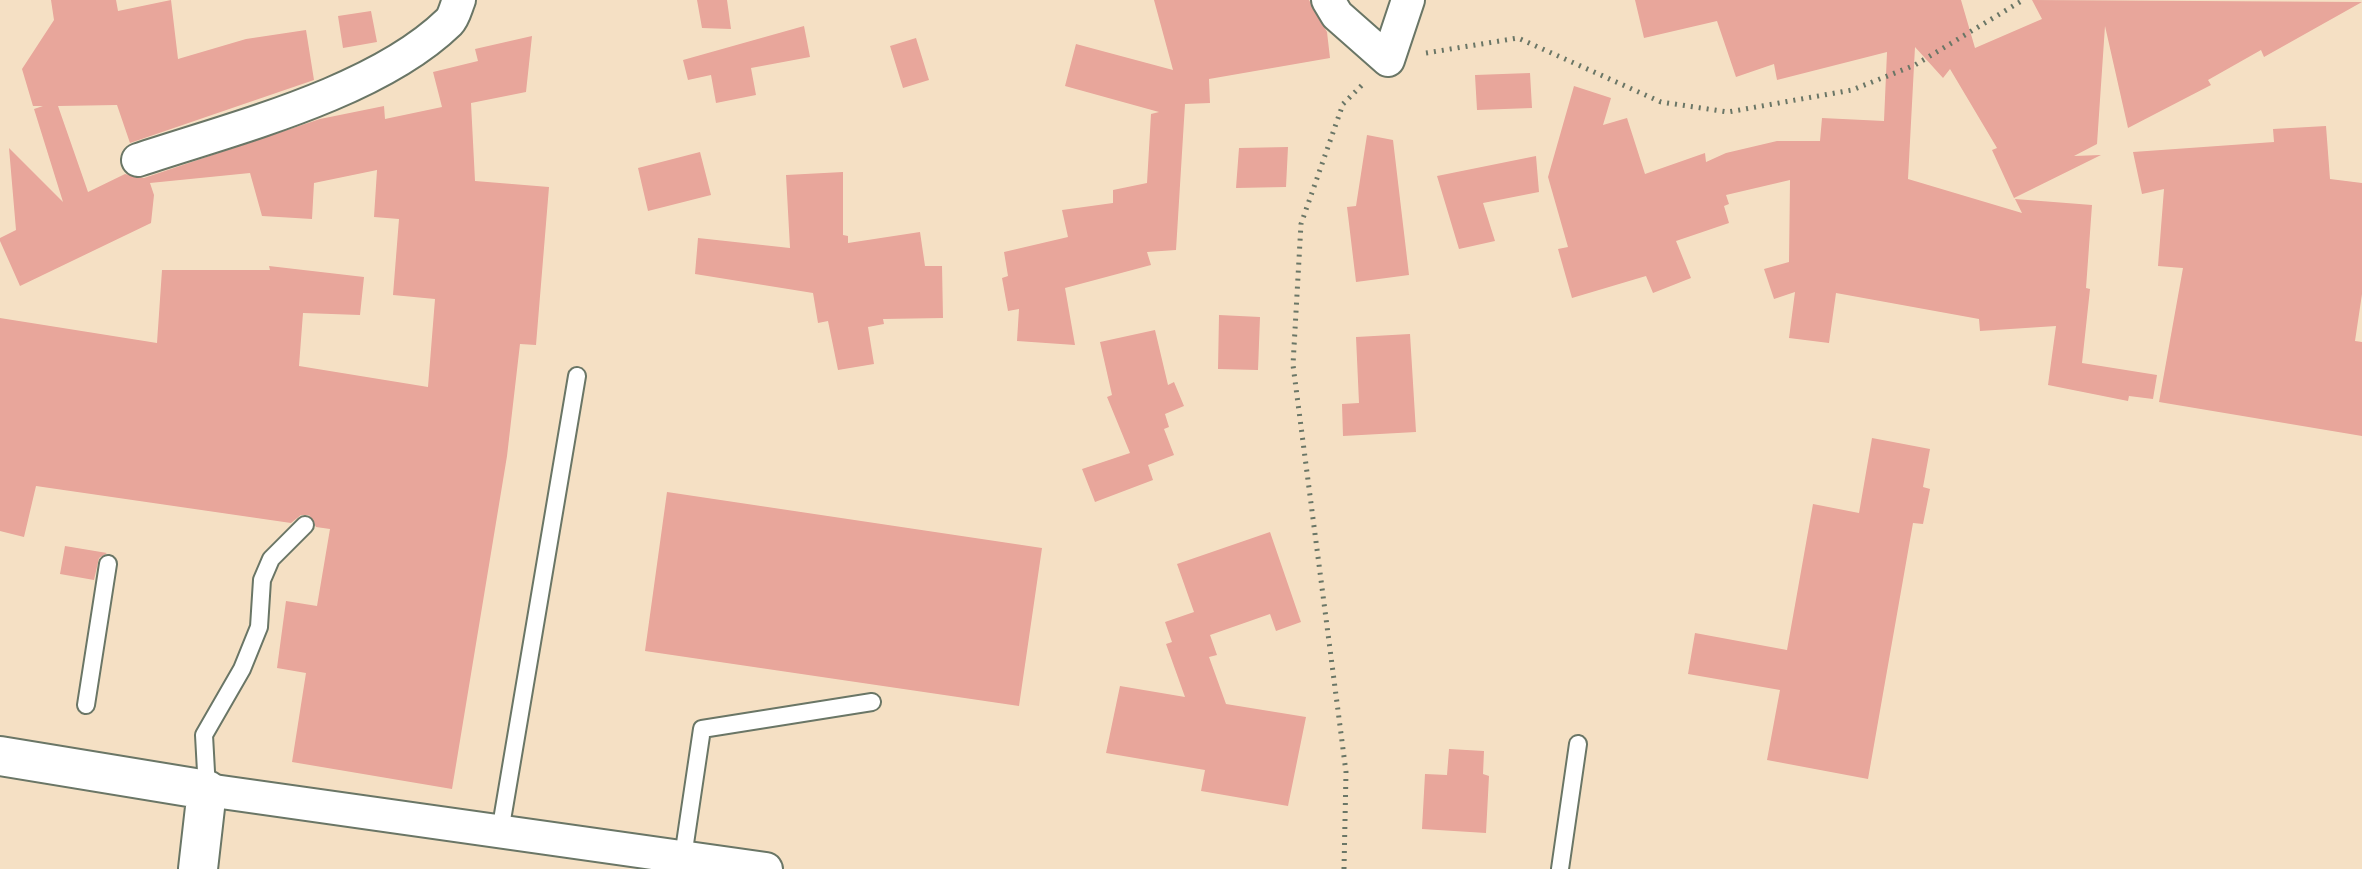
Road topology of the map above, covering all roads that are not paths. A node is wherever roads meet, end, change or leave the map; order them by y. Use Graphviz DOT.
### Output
graph roads {
  1 [pos="459,0"];
  2 [pos="1328,0"];
  3 [pos="1408,0"];
  4 [pos="138,160"];
  5 [pos="577,376"];
  6 [pos="305,525"];
  7 [pos="108,564"];
  8 [pos="872,702"];
  9 [pos="86,705"];
  10 [pos="1578,744"];
  11 [pos="0,756"];
  12 [pos="207,790"];
  13 [pos="500,832"];
  14 [pos="683,857"];
  15 [pos="198,869"];
  16 [pos="766,869"];
  17 [pos="1560,869"];
  1 -- 4 [label="street"];
  2 -- 3 [label="street"];
  5 -- 13 [label="lane"];
  6 -- 12 [label="lane"];
  7 -- 9 [label="lane"];
  8 -- 14 [label="lane"];
  10 -- 17 [label="lane"];
  11 -- 12 [label="street"];
  12 -- 13 [label="street"];
  12 -- 15 [label="street"];
  13 -- 14 [label="street"];
  14 -- 16 [label="street"];
}
